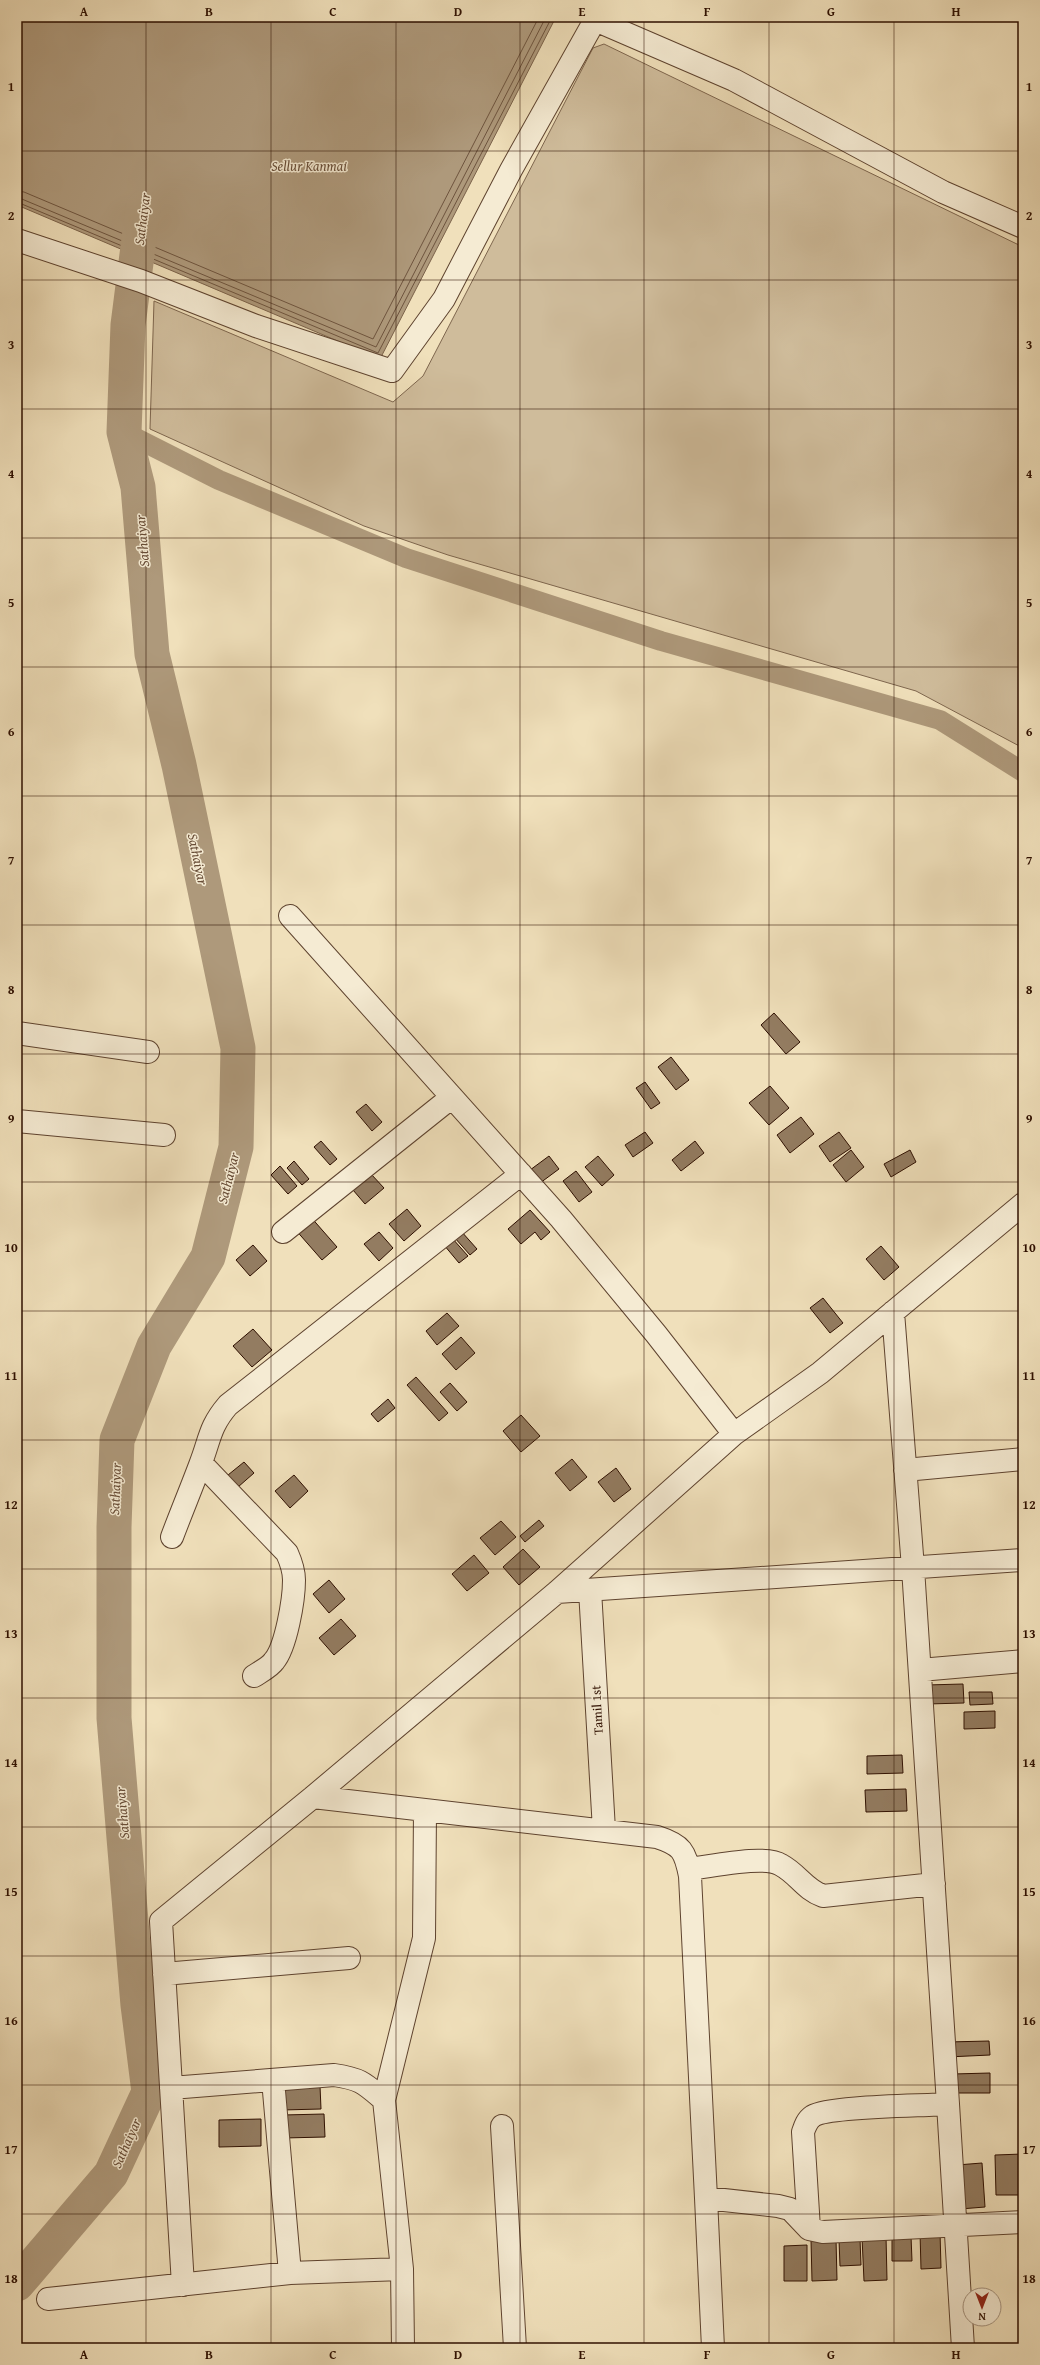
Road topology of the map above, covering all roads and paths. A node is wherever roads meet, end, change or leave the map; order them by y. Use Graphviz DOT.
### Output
graph roads {
  1 [pos="1023,227"];
  2 [pos="17,240"];
  3 [pos="290,916"];
  4 [pos="17,1033"];
  5 [pos="148,1052"];
  6 [pos="452,1097"];
  7 [pos="17,1121"];
  8 [pos="164,1135"];
  9 [pos="521,1174"];
  10 [pos="1023,1204"];
  11 [pos="283,1232"];
  12 [pos="892,1312"];
  13 [pos="734,1434"];
  14 [pos="1023,1459"];
  15 [pos="201,1463"];
  16 [pos="905,1470"];
  17 [pos="172,1537"];
  18 [pos="1023,1560"];
  19 [pos="913,1568"];
  20 [pos="590,1590"];
  21 [pos="557,1592"];
  22 [pos="1023,1661"];
  23 [pos="920,1670"];
  24 [pos="254,1676"];
  25 [pos="313,1797"];
  26 [pos="425,1810"];
  27 [pos="604,1830"];
  28 [pos="689,1869"];
  29 [pos="934,1884"];
  30 [pos="349,1958"];
  31 [pos="164,1974"];
  32 [pos="273,2080"];
  33 [pos="171,2088"];
  34 [pos="384,2100"];
  35 [pos="948,2104"];
  36 [pos="502,2126"];
  37 [pos="706,2198"];
  38 [pos="1023,2222"];
  39 [pos="957,2226"];
  40 [pos="809,2229"];
  41 [pos="402,2269"];
  42 [pos="290,2273"];
  43 [pos="182,2284"];
  44 [pos="48,2299"];
  45 [pos="403,2348"];
  46 [pos="515,2348"];
  47 [pos="713,2348"];
  48 [pos="963,2348"];
  1 -- 2 [label="street"];
  3 -- 6 [label="street"];
  4 -- 5 [label="street"];
  6 -- 9 [label="street"];
  6 -- 11 [label="street"];
  7 -- 8 [label="street"];
  9 -- 13 [label="street"];
  9 -- 15 [label="street"];
  10 -- 12 [label="street"];
  12 -- 13 [label="street"];
  12 -- 16 [label="street"];
  13 -- 21 [label="street"];
  14 -- 16 [label="street"];
  15 -- 17 [label="street"];
  15 -- 24 [label="street"];
  16 -- 19 [label="street"];
  18 -- 19 [label="street"];
  19 -- 20 [label="street"];
  19 -- 23 [label="street"];
  20 -- 21 [label="street"];
  20 -- 27 [label="street, Tamil 1st"];
  21 -- 25 [label="street"];
  22 -- 23 [label="street"];
  23 -- 29 [label="street"];
  25 -- 26 [label="street"];
  25 -- 31 [label="street"];
  26 -- 27 [label="street"];
  26 -- 34 [label="street"];
  27 -- 28 [label="street"];
  28 -- 29 [label="street"];
  28 -- 37 [label="street"];
  29 -- 35 [label="street"];
  30 -- 31 [label="street"];
  31 -- 33 [label="street"];
  32 -- 33 [label="street"];
  32 -- 34 [label="street"];
  32 -- 42 [label="street"];
  33 -- 43 [label="street"];
  34 -- 41 [label="street"];
  35 -- 39 [label="street"];
  35 -- 40 [label="street"];
  36 -- 46 [label="street"];
  37 -- 40 [label="street"];
  37 -- 47 [label="street"];
  38 -- 39 [label="street"];
  39 -- 40 [label="street"];
  39 -- 48 [label="street"];
  41 -- 42 [label="street"];
  41 -- 45 [label="street"];
  42 -- 43 [label="street"];
  43 -- 44 [label="street"];
}
